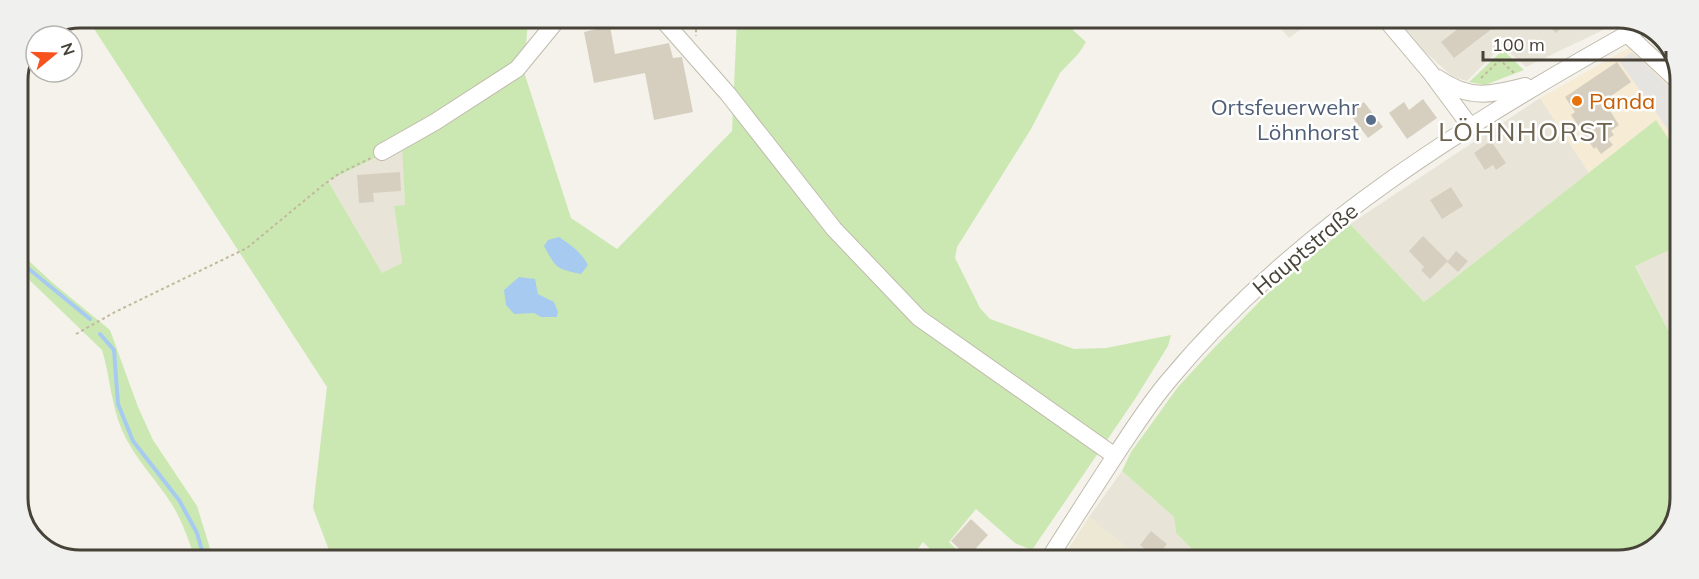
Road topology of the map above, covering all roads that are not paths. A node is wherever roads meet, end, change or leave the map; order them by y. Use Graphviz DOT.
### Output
graph roads {
  1 [pos="551,28"];
  2 [pos="670,28"];
  3 [pos="1393,28"];
  4 [pos="1633,31"];
  5 [pos="1627,34"];
  6 [pos="1430,72"];
  7 [pos="1669,73"];
  8 [pos="1535,84"];
  9 [pos="1470,126"];
  10 [pos="382,152"];
  11 [pos="1115,456"];
  12 [pos="1054,550"];
  1 -- 10 [label="street"];
  2 -- 11 [label="street"];
  3 -- 6 [label="street"];
  4 -- 5 [label="street, Hauptstraße"];
  5 -- 7 [label="street"];
  5 -- 8 [label="street, Hauptstraße"];
  6 -- 8 [label="street"];
  6 -- 9 [label="street"];
  8 -- 9 [label="street, Hauptstraße"];
  9 -- 11 [label="street, Hauptstraße"];
  11 -- 12 [label="street, Hauptstraße"];
}
